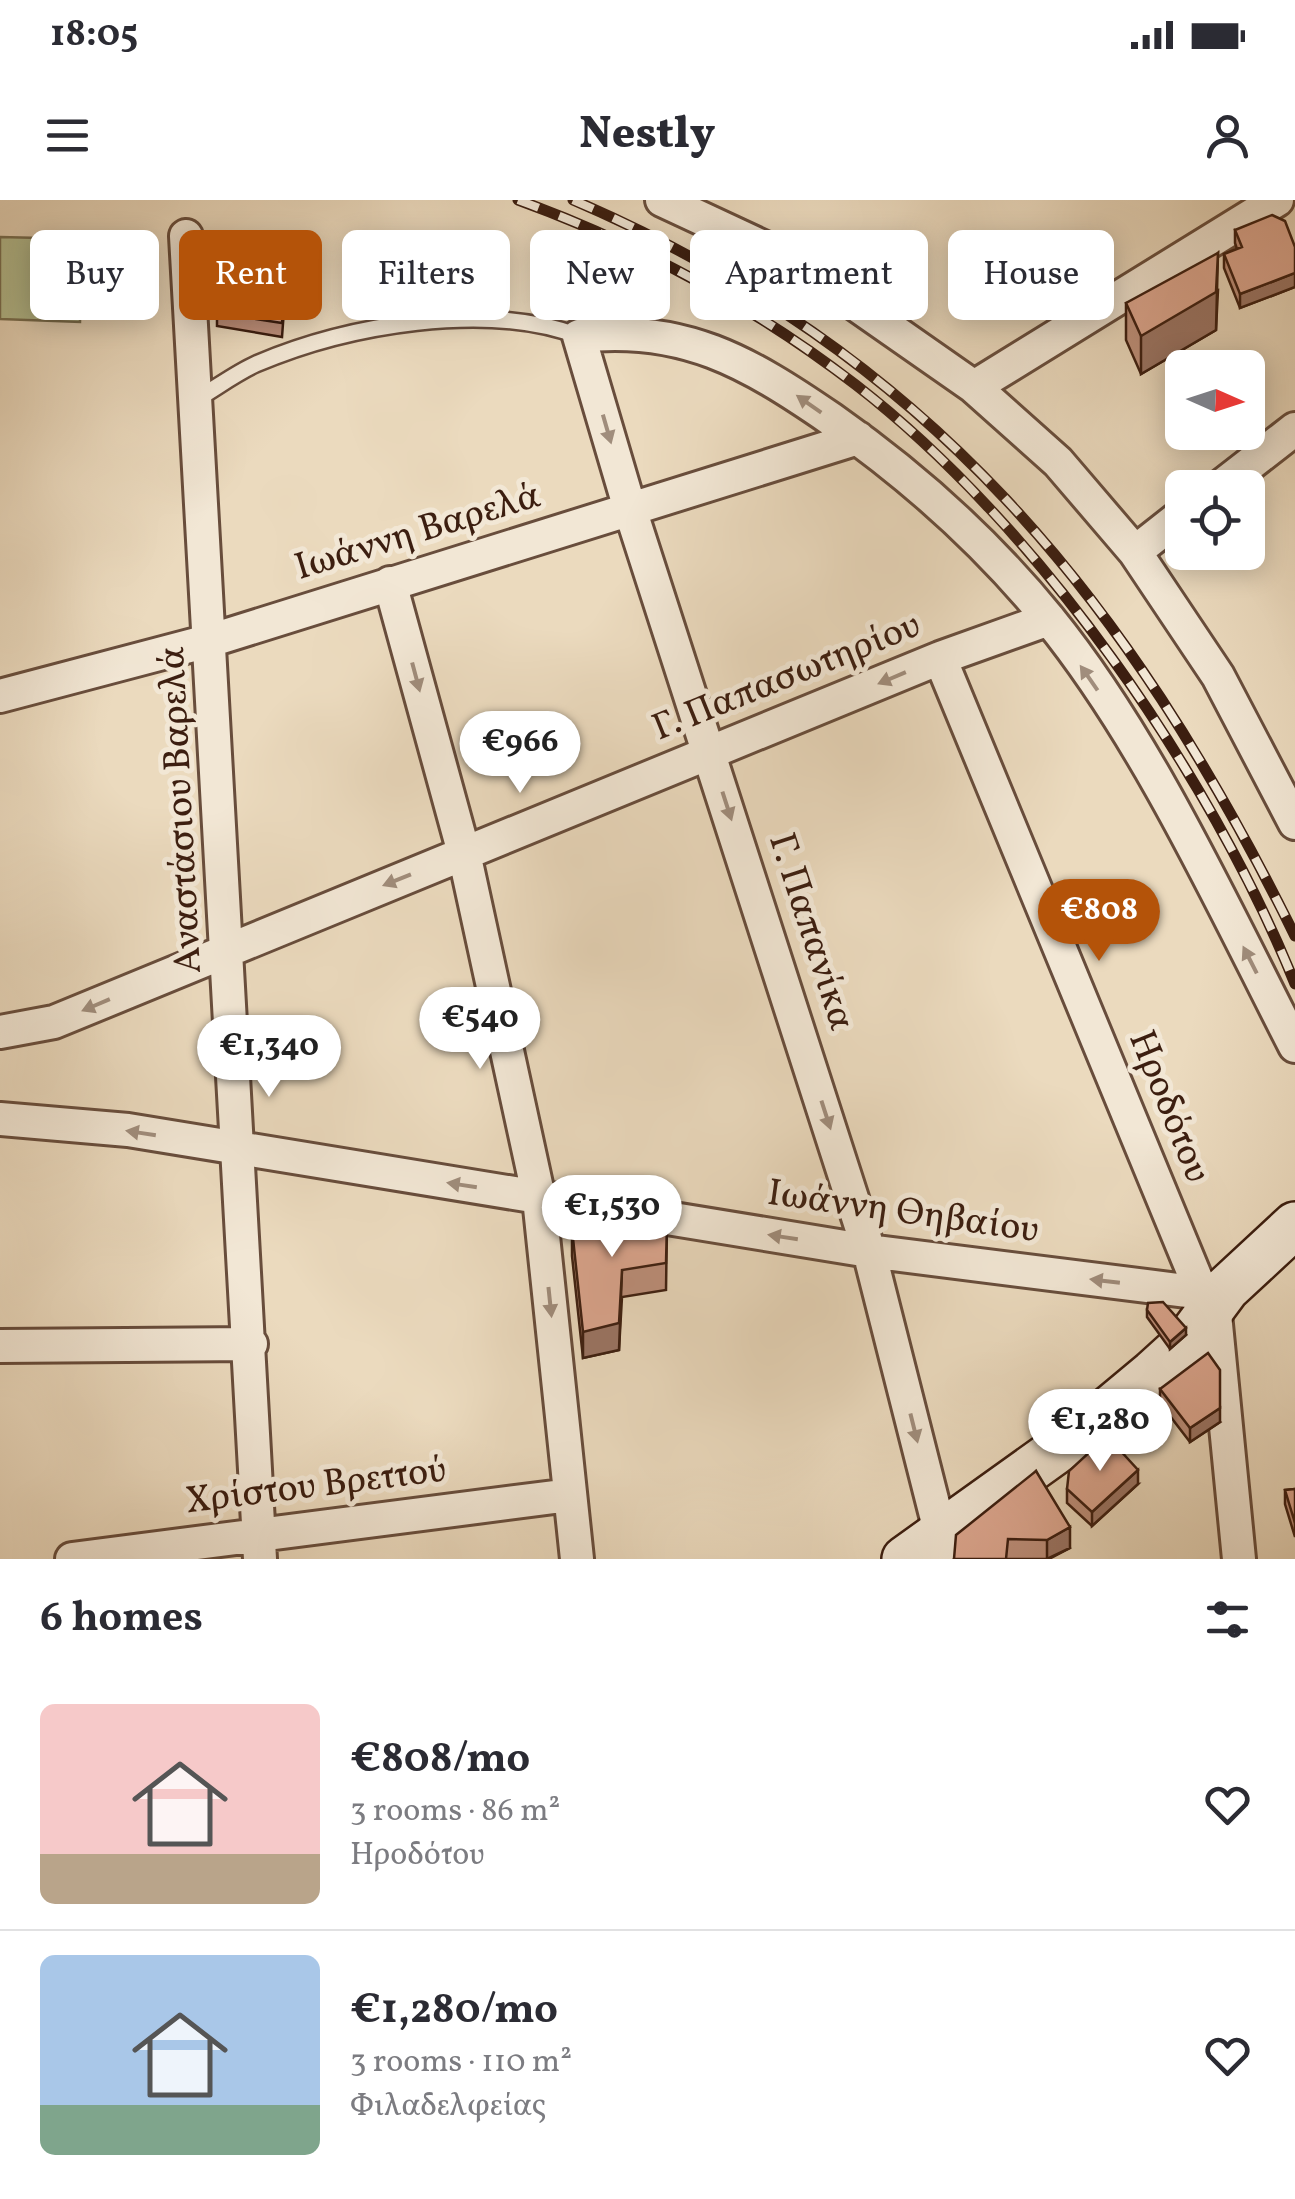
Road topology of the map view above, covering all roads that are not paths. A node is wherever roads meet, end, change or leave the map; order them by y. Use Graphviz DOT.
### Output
graph roads {
  1 [pos="662,200"];
  2 [pos="1277,200"];
  3 [pos="192,320"];
  4 [pos="579,336"];
  5 [pos="974,387"];
  6 [pos="197,399"];
  7 [pos="1295,430"];
  8 [pos="858,438"];
  9 [pos="1243,470"];
  10 [pos="630,509"];
  11 [pos="1165,529"];
  12 [pos="1135,552"];
  13 [pos="390,583"];
  14 [pos="1048,619"];
  15 [pos="212,640"];
  16 [pos="940,658"];
  17 [pos="0,696"];
  18 [pos="710,754"];
  19 [pos="1295,824"];
  20 [pos="464,852"];
  21 [pos="230,949"];
  22 [pos="0,1032"];
  23 [pos="1295,1046"];
  24 [pos="0,1119"];
  25 [pos="240,1149"];
  26 [pos="539,1198"];
  27 [pos="1286,1237"];
  28 [pos="870,1250"];
  29 [pos="1208,1299"];
  30 [pos="251,1344"];
  31 [pos="0,1346"];
  32 [pos="570,1495"];
  33 [pos="261,1547"];
  34 [pos="928,1551"];
  35 [pos="72,1559"];
  36 [pos="577,1559"];
  37 [pos="1239,1559"];
  1 -- 5 [label="street"];
  2 -- 5 [label="street"];
  3 -- 6 [label="street, Αναστάσιου Βαρελά"];
  4 -- 6 [label="lane"];
  8 -- 4 [label="street, one-way"];
  4 -- 10 [label="street, Γ. Παπανίκα, one-way"];
  5 -- 12 [label="street"];
  6 -- 15 [label="street, Αναστάσιου Βαρελά"];
  7 -- 9 [label="street"];
  8 -- 10 [label="street, Ιωάννη Βαρελά"];
  8 -- 14 [label="street"];
  10 -- 13 [label="street, Ιωάννη Βαρελά"];
  10 -- 18 [label="street, Γ. Παπανίκα"];
  11 -- 12 [label="street"];
  12 -- 19 [label="street"];
  13 -- 15 [label="street, Ιωάννη Βαρελά"];
  13 -- 20 [label="street, one-way"];
  14 -- 16 [label="street, Γ. Παπασωτηρίου"];
  23 -- 14 [label="street, one-way"];
  15 -- 17 [label="street, Ιωάννη Βαρελά"];
  15 -- 21 [label="street, Αναστάσιου Βαρελά"];
  16 -- 18 [label="street, Γ. Παπασωτηρίου, one-way"];
  16 -- 29 [label="street, Ηροδότου"];
  18 -- 20 [label="street, Γ. Παπασωτηρίου"];
  18 -- 28 [label="street, Γ. Παπανίκα, one-way"];
  20 -- 21 [label="street, Γ. Παπασωτηρίου, one-way"];
  20 -- 26 [label="street"];
  21 -- 22 [label="street, Γ. Παπασωτηρίου, one-way"];
  21 -- 25 [label="street, Αναστάσιου Βαρελά"];
  25 -- 24 [label="street, Ιωάννη Θηβαίου, one-way"];
  26 -- 25 [label="street, Ιωάννη Θηβαίου, one-way"];
  25 -- 30 [label="street, Αναστάσιου Βαρελά"];
  28 -- 26 [label="street, Ιωάννη Θηβαίου, one-way"];
  26 -- 32 [label="street, one-way"];
  27 -- 29 [label="main road"];
  29 -- 28 [label="street, Ιωάννη Θηβαίου, one-way"];
  28 -- 34 [label="street, Γ. Παπανίκα, one-way"];
  29 -- 34 [label="main road"];
  29 -- 37 [label="street, Ηροδότου"];
  30 -- 31 [label="street"];
  30 -- 33 [label="street, Αναστάσιου Βαρελά"];
  32 -- 33 [label="street, Χρίστου Βρεττού"];
  32 -- 36 [label="street"];
  33 -- 35 [label="street, Χρίστου Βρεττού"];
}
